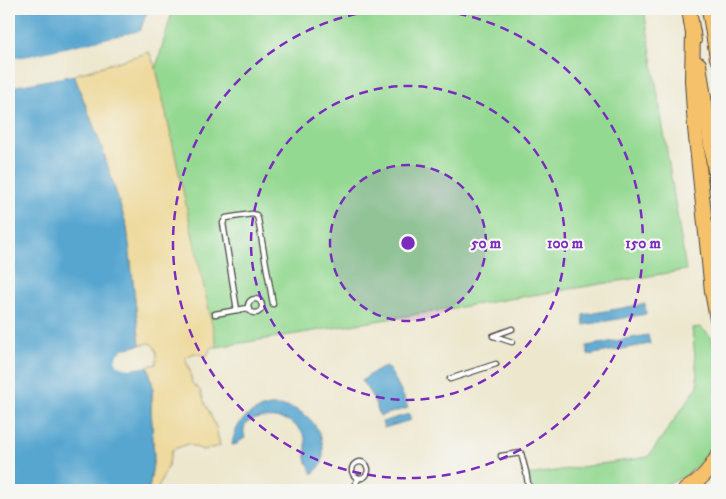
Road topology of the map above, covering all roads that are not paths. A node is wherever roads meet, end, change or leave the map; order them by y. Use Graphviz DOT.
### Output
graph roads {
  1 [pos="689,9"];
  2 [pos="709,9"];
  3 [pos="693,33"];
  4 [pos="717,58"];
  5 [pos="717,186"];
  6 [pos="273,304"];
  7 [pos="248,308"];
  8 [pos="236,310"];
  9 [pos="215,314"];
  10 [pos="717,319"];
  11 [pos="512,329"];
  12 [pos="512,342"];
  13 [pos="496,364"];
  14 [pos="450,380"];
  15 [pos="501,456"];
  16 [pos="717,457"];
  17 [pos="359,478"];
  18 [pos="351,490"];
  19 [pos="529,490"];
  20 [pos="685,490"];
  1 -- 3 [label="main road"];
  2 -- 4 [label="main road"];
  3 -- 5 [label="main road"];
  3 -- 10 [label="main road"];
  6 -- 8 [label="lane"];
  7 -- 8 [label="lane"];
  8 -- 9 [label="lane"];
  11 -- 12 [label="lane"];
  13 -- 14 [label="lane"];
  15 -- 19 [label="lane"];
  16 -- 20 [label="main road"];
  17 -- 18 [label="lane"];
}
